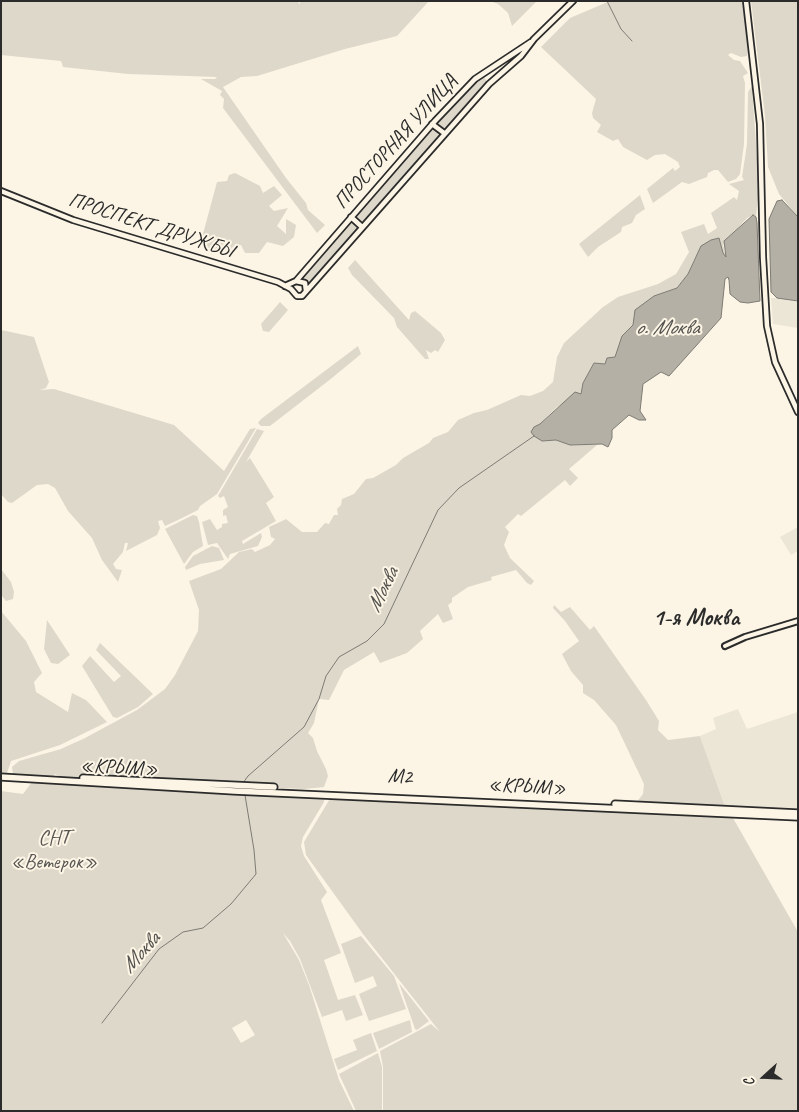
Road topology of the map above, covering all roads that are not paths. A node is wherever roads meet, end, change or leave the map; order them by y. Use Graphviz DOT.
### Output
graph roads {
  1 [pos="573,1"];
  2 [pos="746,1"];
  3 [pos="521,51"];
  4 [pos="432,124"];
  5 [pos="444,133"];
  6 [pos="1,190"];
  7 [pos="351,217"];
  8 [pos="362,227"];
  9 [pos="295,282"];
  10 [pos="284,285"];
  11 [pos="292,289"];
  12 [pos="306,291"];
  13 [pos="798,412"];
  14 [pos="798,621"];
  15 [pos="725,646"];
  16 [pos="1,776"];
  17 [pos="798,813"];
  18 [pos="798,817"];
  1 -- 3 [label="main road, ПРОСТОРНАЯ УЛИЦА"];
  2 -- 13 [label="main road"];
  3 -- 4 [label="main road, ПРОСТОРНАЯ УЛИЦА"];
  3 -- 5 [label="main road, ПРОСТОРНАЯ УЛИЦА"];
  4 -- 5 [label="main road"];
  4 -- 7 [label="main road, ПРОСТОРНАЯ УЛИЦА"];
  5 -- 8 [label="main road, ПРОСТОРНАЯ УЛИЦА"];
  6 -- 10 [label="main road, ПРОСПЕКТ ДРУЖБЫ"];
  7 -- 8 [label="main road"];
  7 -- 9 [label="main road, ПРОСТОРНАЯ УЛИЦА"];
  8 -- 12 [label="main road, ПРОСТОРНАЯ УЛИЦА"];
  9 -- 10 [label="main road"];
  9 -- 11 [label="main road"];
  9 -- 12 [label="main road"];
  10 -- 11 [label="main road, ПРОСПЕКТ ДРУЖБЫ"];
  11 -- 12 [label="main road"];
  14 -- 15 [label="street"];
  16 -- 17 [label="highway, М2"];
  16 -- 18 [label="highway, «КРЫМ»"];
}
